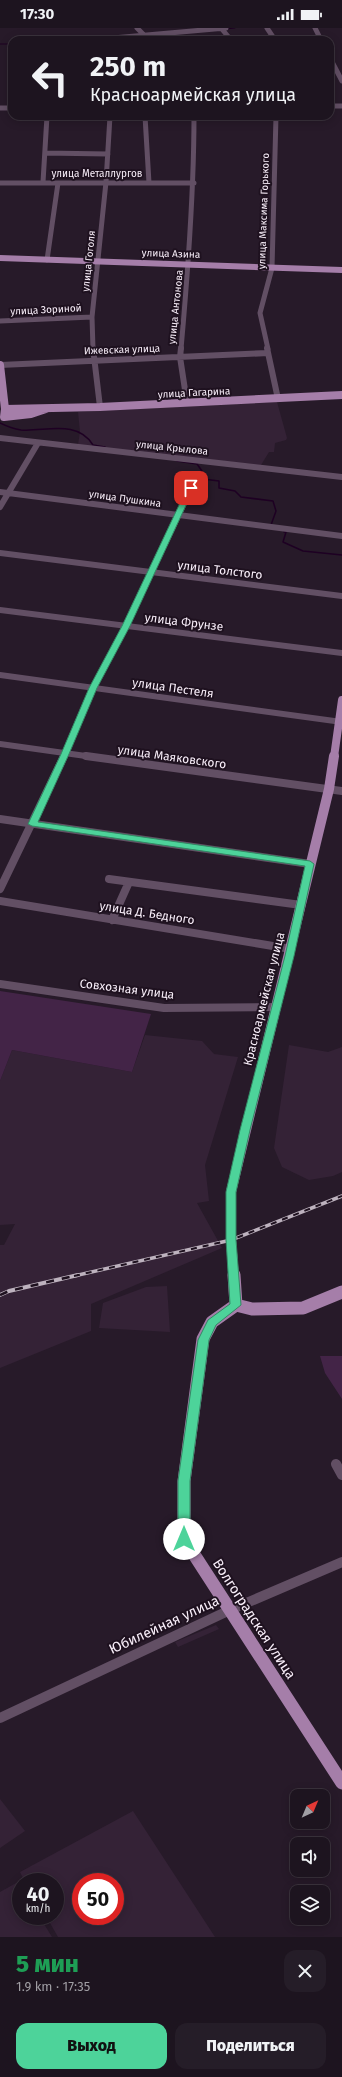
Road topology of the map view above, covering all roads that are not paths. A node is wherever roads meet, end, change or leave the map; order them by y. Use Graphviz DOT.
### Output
graph roads {
  1 [pos="137,28"];
  2 [pos="223,29"];
  3 [pos="145,36"];
  4 [pos="164,36"];
  5 [pos="334,66"];
  6 [pos="342,81"];
  7 [pos="47,120"];
  8 [pos="110,120"];
  9 [pos="145,120"];
  10 [pos="194,120"];
  11 [pos="276,120"];
  12 [pos="45,153"];
  13 [pos="108,154"];
  14 [pos="43,182"];
  15 [pos="106,182"];
  16 [pos="0,183"];
  17 [pos="58,183"];
  18 [pos="149,183"];
  19 [pos="194,183"];
  20 [pos="0,258"];
  21 [pos="47,260"];
  22 [pos="98,261"];
  23 [pos="189,265"];
  24 [pos="272,268"];
  25 [pos="342,270"];
  26 [pos="92,317"];
  27 [pos="0,321"];
  28 [pos="268,353"];
  29 [pos="180,357"];
  30 [pos="94,360"];
  31 [pos="0,365"];
  32 [pos="2,389"];
  33 [pos="342,395"];
  34 [pos="278,399"];
  35 [pos="187,403"];
  36 [pos="100,407"];
  37 [pos="3,409"];
  38 [pos="46,409"];
  39 [pos="2,418"];
  40 [pos="0,438"];
  41 [pos="38,443"];
  42 [pos="198,474"];
  43 [pos="342,477"];
  44 [pos="0,492"];
  45 [pos="8,493"];
  46 [pos="0,507"];
  47 [pos="178,516"];
  48 [pos="342,536"];
  49 [pos="0,553"];
  50 [pos="151,572"];
  51 [pos="342,596"];
  52 [pos="0,610"];
  53 [pos="126,626"];
  54 [pos="342,653"];
  55 [pos="0,675"];
  56 [pos="93,688"];
  57 [pos="342,700"];
  58 [pos="340,722"];
  59 [pos="0,744"];
  60 [pos="65,754"];
  61 [pos="329,789"];
  62 [pos="342,791"];
  63 [pos="0,819"];
  64 [pos="32,824"];
  65 [pos="310,864"];
  66 [pos="3,873"];
  67 [pos="109,878"];
  68 [pos="129,882"];
  69 [pos="0,889"];
  70 [pos="0,901"];
  71 [pos="301,905"];
  72 [pos="112,920"];
  73 [pos="291,949"];
  74 [pos="0,984"];
  75 [pos="276,1007"];
  76 [pos="342,1292"];
  77 [pos="236,1305"];
  78 [pos="336,1464"];
  79 [pos="342,1475"];
  80 [pos="342,1562"];
  81 [pos="230,1610"];
  82 [pos="0,1718"];
  83 [pos="342,1783"];
  1 -- 3 [label="street"];
  2 -- 4 [label="street"];
  5 -- 6 [label="street"];
  7 -- 12 [label="street"];
  8 -- 13 [label="street, улица Гоголя"];
  9 -- 18 [label="street"];
  10 -- 19 [label="street, улица Антонова"];
  11 -- 24 [label="street, улица Максима Горького"];
  12 -- 13 [label="street"];
  12 -- 14 [label="street"];
  13 -- 15 [label="street, улица Гоголя"];
  14 -- 16 [label="street, улица Металлургов"];
  14 -- 17 [label="street, улица Металлургов"];
  15 -- 17 [label="street, улица Металлургов"];
  15 -- 18 [label="street, улица Металлургов"];
  15 -- 22 [label="street, улица Гоголя"];
  17 -- 21 [label="street"];
  18 -- 19 [label="street, улица Металлургов"];
  19 -- 23 [label="street, улица Антонова"];
  20 -- 21 [label="main road, улица Азина"];
  21 -- 22 [label="main road, улица Азина"];
  22 -- 23 [label="main road, улица Азина"];
  22 -- 26 [label="street, улица Гоголя"];
  23 -- 24 [label="main road, улица Азина"];
  23 -- 29 [label="street, улица Антонова"];
  24 -- 25 [label="main road, улица Азина"];
  24 -- 28 [label="street, улица Максима Горького"];
  26 -- 27 [label="street, улица Зориной"];
  26 -- 30 [label="street, улица Гоголя"];
  28 -- 29 [label="street, Ижевская улица"];
  28 -- 34 [label="street, улица Максима Горького"];
  29 -- 30 [label="street, Ижевская улица"];
  29 -- 35 [label="street, улица Антонова"];
  30 -- 31 [label="street, Ижевская улица"];
  30 -- 36 [label="street, улица Гоголя"];
  31 -- 32 [label="main road"];
  32 -- 37 [label="main road"];
  33 -- 34 [label="main road, улица Гагарина"];
  34 -- 35 [label="main road, улица Гагарина"];
  35 -- 36 [label="main road, улица Гагарина"];
  36 -- 38 [label="main road, улица Гагарина"];
  37 -- 38 [label="main road"];
  37 -- 39 [label="main road"];
  38 -- 39 [label="main road"];
  40 -- 41 [label="street, улица Крылова"];
  41 -- 43 [label="street, улица Крылова"];
  41 -- 45 [label="street"];
  42 -- 47 [label="street"];
  44 -- 45 [label="street, улица Пушкина"];
  45 -- 46 [label="street"];
  45 -- 47 [label="street, улица Пушкина"];
  47 -- 48 [label="street, улица Пушкина"];
  47 -- 50 [label="street"];
  49 -- 50 [label="street, улица Толстого"];
  50 -- 51 [label="street, улица Толстого"];
  50 -- 53 [label="street"];
  52 -- 53 [label="street, улица Фрунзе"];
  53 -- 54 [label="street, улица Фрунзе"];
  53 -- 56 [label="street"];
  55 -- 56 [label="street, улица Пестеля"];
  56 -- 58 [label="street, улица Пестеля"];
  56 -- 60 [label="street"];
  57 -- 58 [label="main road, Красноармейская улица"];
  58 -- 61 [label="main road, Красноармейская улица"];
  59 -- 60 [label="street, улица Маяковского"];
  60 -- 61 [label="street, улица Маяковского"];
  60 -- 64 [label="street"];
  61 -- 62 [label="street, улица Маяковского"];
  61 -- 65 [label="main road, Красноармейская улица"];
  63 -- 64 [label="street"];
  64 -- 65 [label="street"];
  64 -- 66 [label="street"];
  65 -- 71 [label="main road, Красноармейская улица"];
  66 -- 69 [label="street"];
  67 -- 68 [label="street"];
  68 -- 71 [label="street"];
  68 -- 72 [label="street"];
  70 -- 72 [label="street, улица Д. Бедного"];
  71 -- 73 [label="main road, Красноармейская улица"];
  72 -- 73 [label="street, улица Д. Бедного"];
  73 -- 75 [label="main road, Красноармейская улица"];
  74 -- 75 [label="street, Совхозная улица"];
  75 -- 77 [label="main road, Красноармейская улица"];
  76 -- 77 [label="main road"];
  77 -- 81 [label="main road, Волгоградская улица"];
  78 -- 79 [label="street"];
  80 -- 81 [label="street, Юбилейная улица"];
  81 -- 82 [label="street, Юбилейная улица"];
  81 -- 83 [label="main road, Волгоградская улица"];
}
